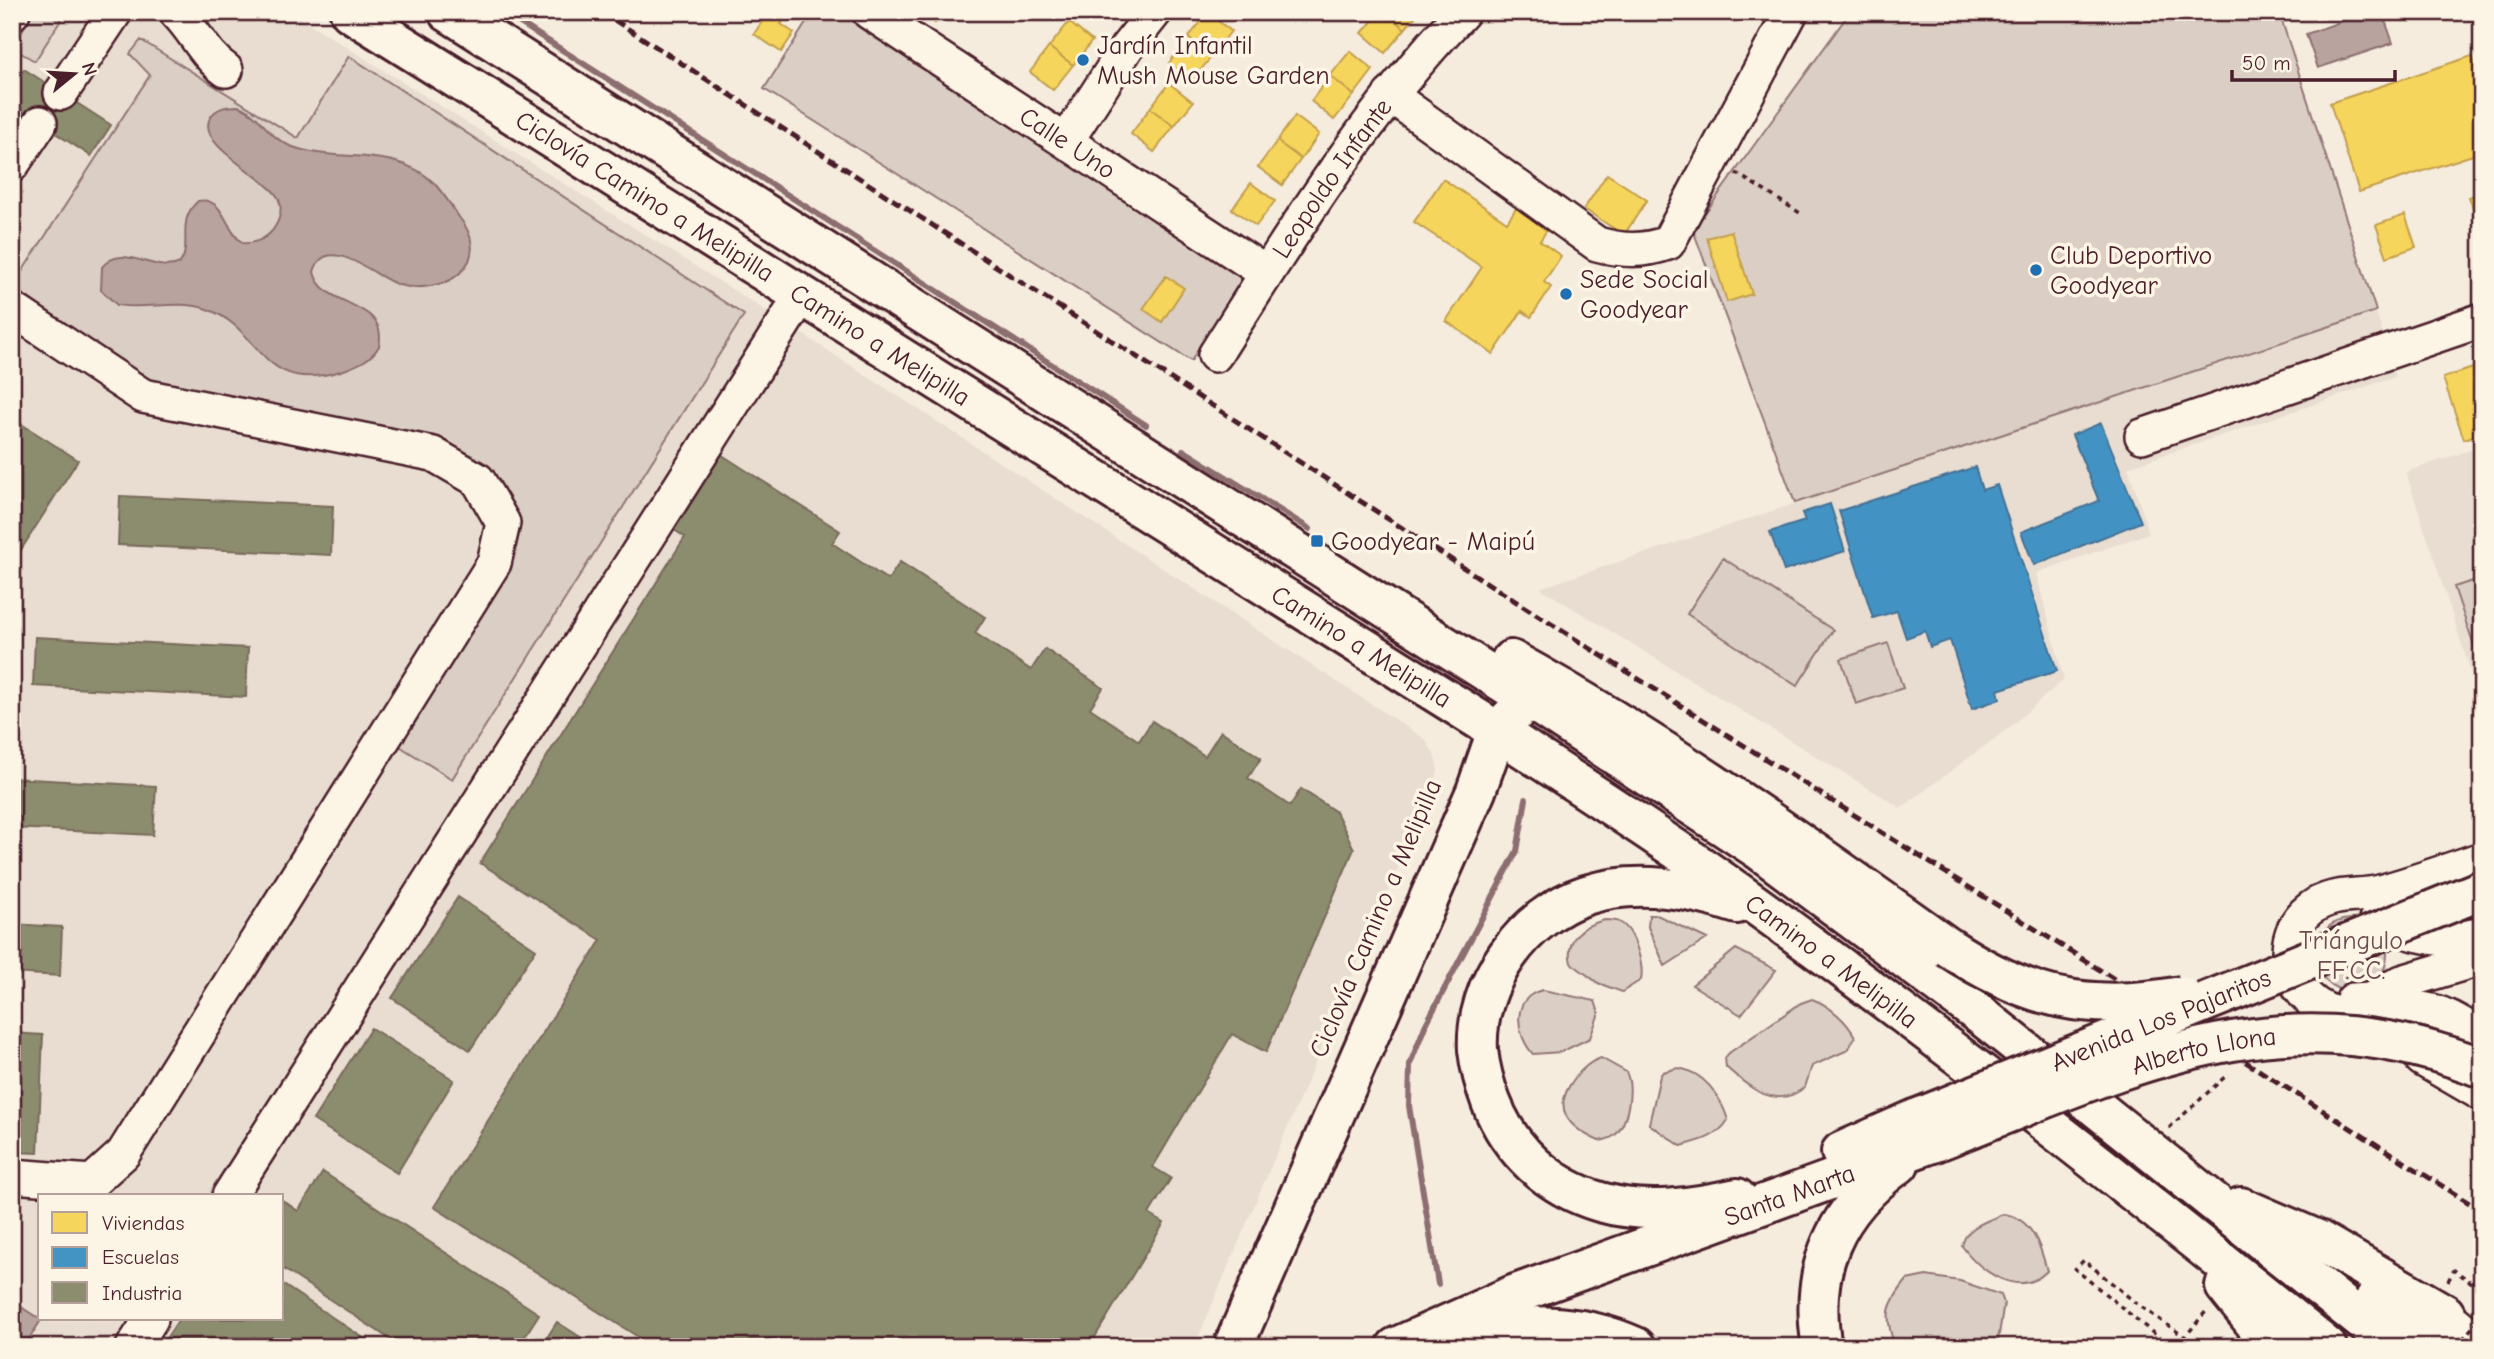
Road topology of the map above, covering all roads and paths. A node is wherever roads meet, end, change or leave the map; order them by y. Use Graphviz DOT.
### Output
graph roads {
  1 [pos="115,12"];
  2 [pos="177,12"];
  3 [pos="350,12"];
  4 [pos="448,12"];
  5 [pos="869,12"];
  6 [pos="1155,12"];
  7 [pos="1463,12"];
  8 [pos="1791,12"];
  9 [pos="226,69"];
  10 [pos="61,93"];
  11 [pos="1390,95"];
  12 [pos="40,123"];
  13 [pos="1067,140"];
  14 [pos="1713,159"];
  15 [pos="12,165"];
  16 [pos="1800,213"];
  17 [pos="1266,273"];
  18 [pos="802,295"];
  19 [pos="12,309"];
  20 [pos="2482,320"];
  21 [pos="1215,355"];
  22 [pos="2142,436"];
  23 [pos="1365,595"];
  24 [pos="1544,708"];
  25 [pos="1496,731"];
  26 [pos="2482,859"];
  27 [pos="2482,890"];
  28 [pos="1782,923"];
  29 [pos="2482,934"];
  30 [pos="2482,958"];
  31 [pos="2482,969"];
  32 [pos="2256,980"];
  33 [pos="2375,1014"];
  34 [pos="2482,1038"];
  35 [pos="2482,1068"];
  36 [pos="2482,1094"];
  37 [pos="1927,1130"];
  38 [pos="12,1176"];
  39 [pos="2194,1186"];
  40 [pos="230,1194"];
  41 [pos="1737,1198"];
  42 [pos="2173,1222"];
  43 [pos="1644,1248"];
  44 [pos="2225,1286"];
  45 [pos="2482,1290"];
  46 [pos="150,1320"];
  47 [pos="2455,1322"];
  48 [pos="2482,1344"];
  49 [pos="133,1347"];
  50 [pos="1233,1347"];
  51 [pos="1396,1347"];
  52 [pos="1413,1347"];
  53 [pos="1636,1347"];
  54 [pos="1822,1347"];
  55 [pos="2170,1347"];
  56 [pos="2274,1347"];
  57 [pos="2327,1347"];
  58 [pos="2395,1347"];
  1 -- 10 [label="street"];
  2 -- 9 [label="street"];
  3 -- 18 [label="main road, Camino a Melipilla"];
  4 -- 23 [label="main road, Camino a Melipilla"];
  5 -- 13 [label="street, Calle Uno"];
  6 -- 13 [label="street"];
  7 -- 11 [label="street, Leopoldo Infante"];
  8 -- 14 [label="street"];
  11 -- 14 [label="street"];
  11 -- 17 [label="street, Leopoldo Infante"];
  12 -- 15 [label="street"];
  13 -- 17 [label="street, Calle Uno"];
  14 -- 16 [label="path"];
  17 -- 21 [label="street, Leopoldo Infante"];
  18 -- 25 [label="main road, Camino a Melipilla"];
  18 -- 40 [label="street"];
  19 -- 38 [label="street"];
  20 -- 22 [label="street"];
  23 -- 24 [label="main road, Camino a Melipilla"];
  23 -- 32 [label="main road, bridge"];
  24 -- 25 [label="main road"];
  24 -- 39 [label="main road, Camino a Melipilla"];
  25 -- 28 [label="main road, Camino a Melipilla"];
  25 -- 50 [label="main road"];
  26 -- 33 [label="street"];
  27 -- 32 [label="main road, Avenida Los Pajaritos, bridge"];
  28 -- 41 [label="main road"];
  28 -- 42 [label="main road, Camino a Melipilla"];
  29 -- 30 [label="street"];
  31 -- 33 [label="street"];
  32 -- 37 [label="main road, Avenida Los Pajaritos, bridge"];
  33 -- 34 [label="street"];
  33 -- 36 [label="street"];
  35 -- 37 [label="main road, Alberto Llona, bridge"];
  37 -- 41 [label="main road, Santa Marta"];
  37 -- 43 [label="main road, Santa Marta"];
  37 -- 54 [label="main road"];
  39 -- 47 [label="main road"];
  39 -- 58 [label="main road, Camino a Melipilla"];
  41 -- 43 [label="main road, Santa Marta"];
  42 -- 44 [label="main road"];
  42 -- 57 [label="main road, Camino a Melipilla"];
  43 -- 51 [label="main road, Santa Marta"];
  44 -- 55 [label="path"];
  44 -- 56 [label="main road"];
  45 -- 47 [label="path"];
  46 -- 49 [label="street"];
  47 -- 48 [label="street"];
  52 -- 53 [label="main road"];
}
